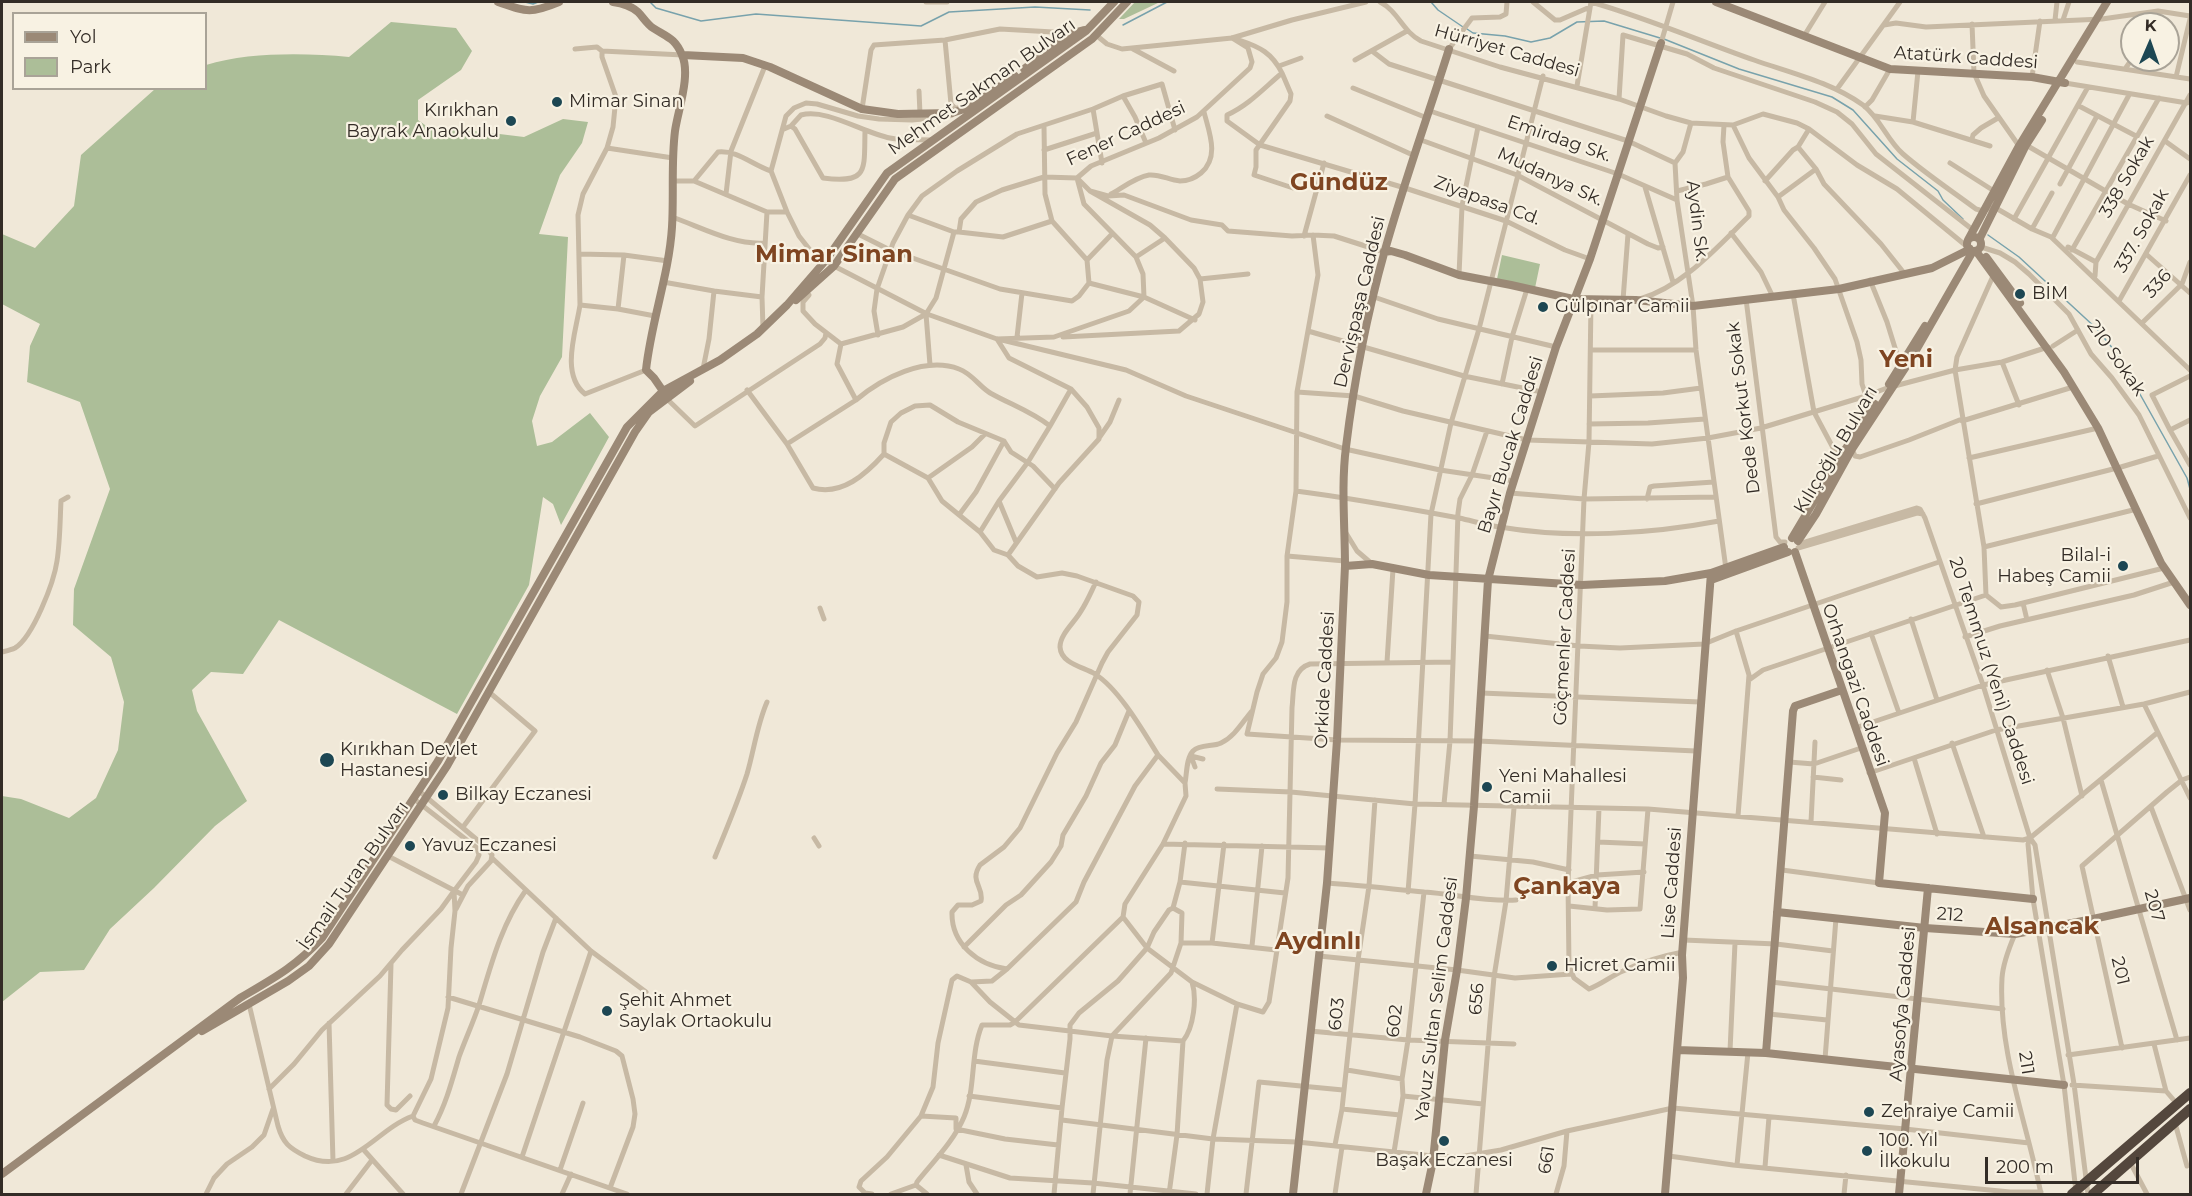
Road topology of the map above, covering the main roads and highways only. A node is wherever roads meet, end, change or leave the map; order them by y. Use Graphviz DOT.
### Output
graph roads {
  1 [pos="2190,1093"];
  2 [pos="2190,1109"];
  3 [pos="2077,1194"];
  4 [pos="2093,1194"];
  1 -- 3 [label="highway"];
  2 -- 4 [label="highway"];
}
